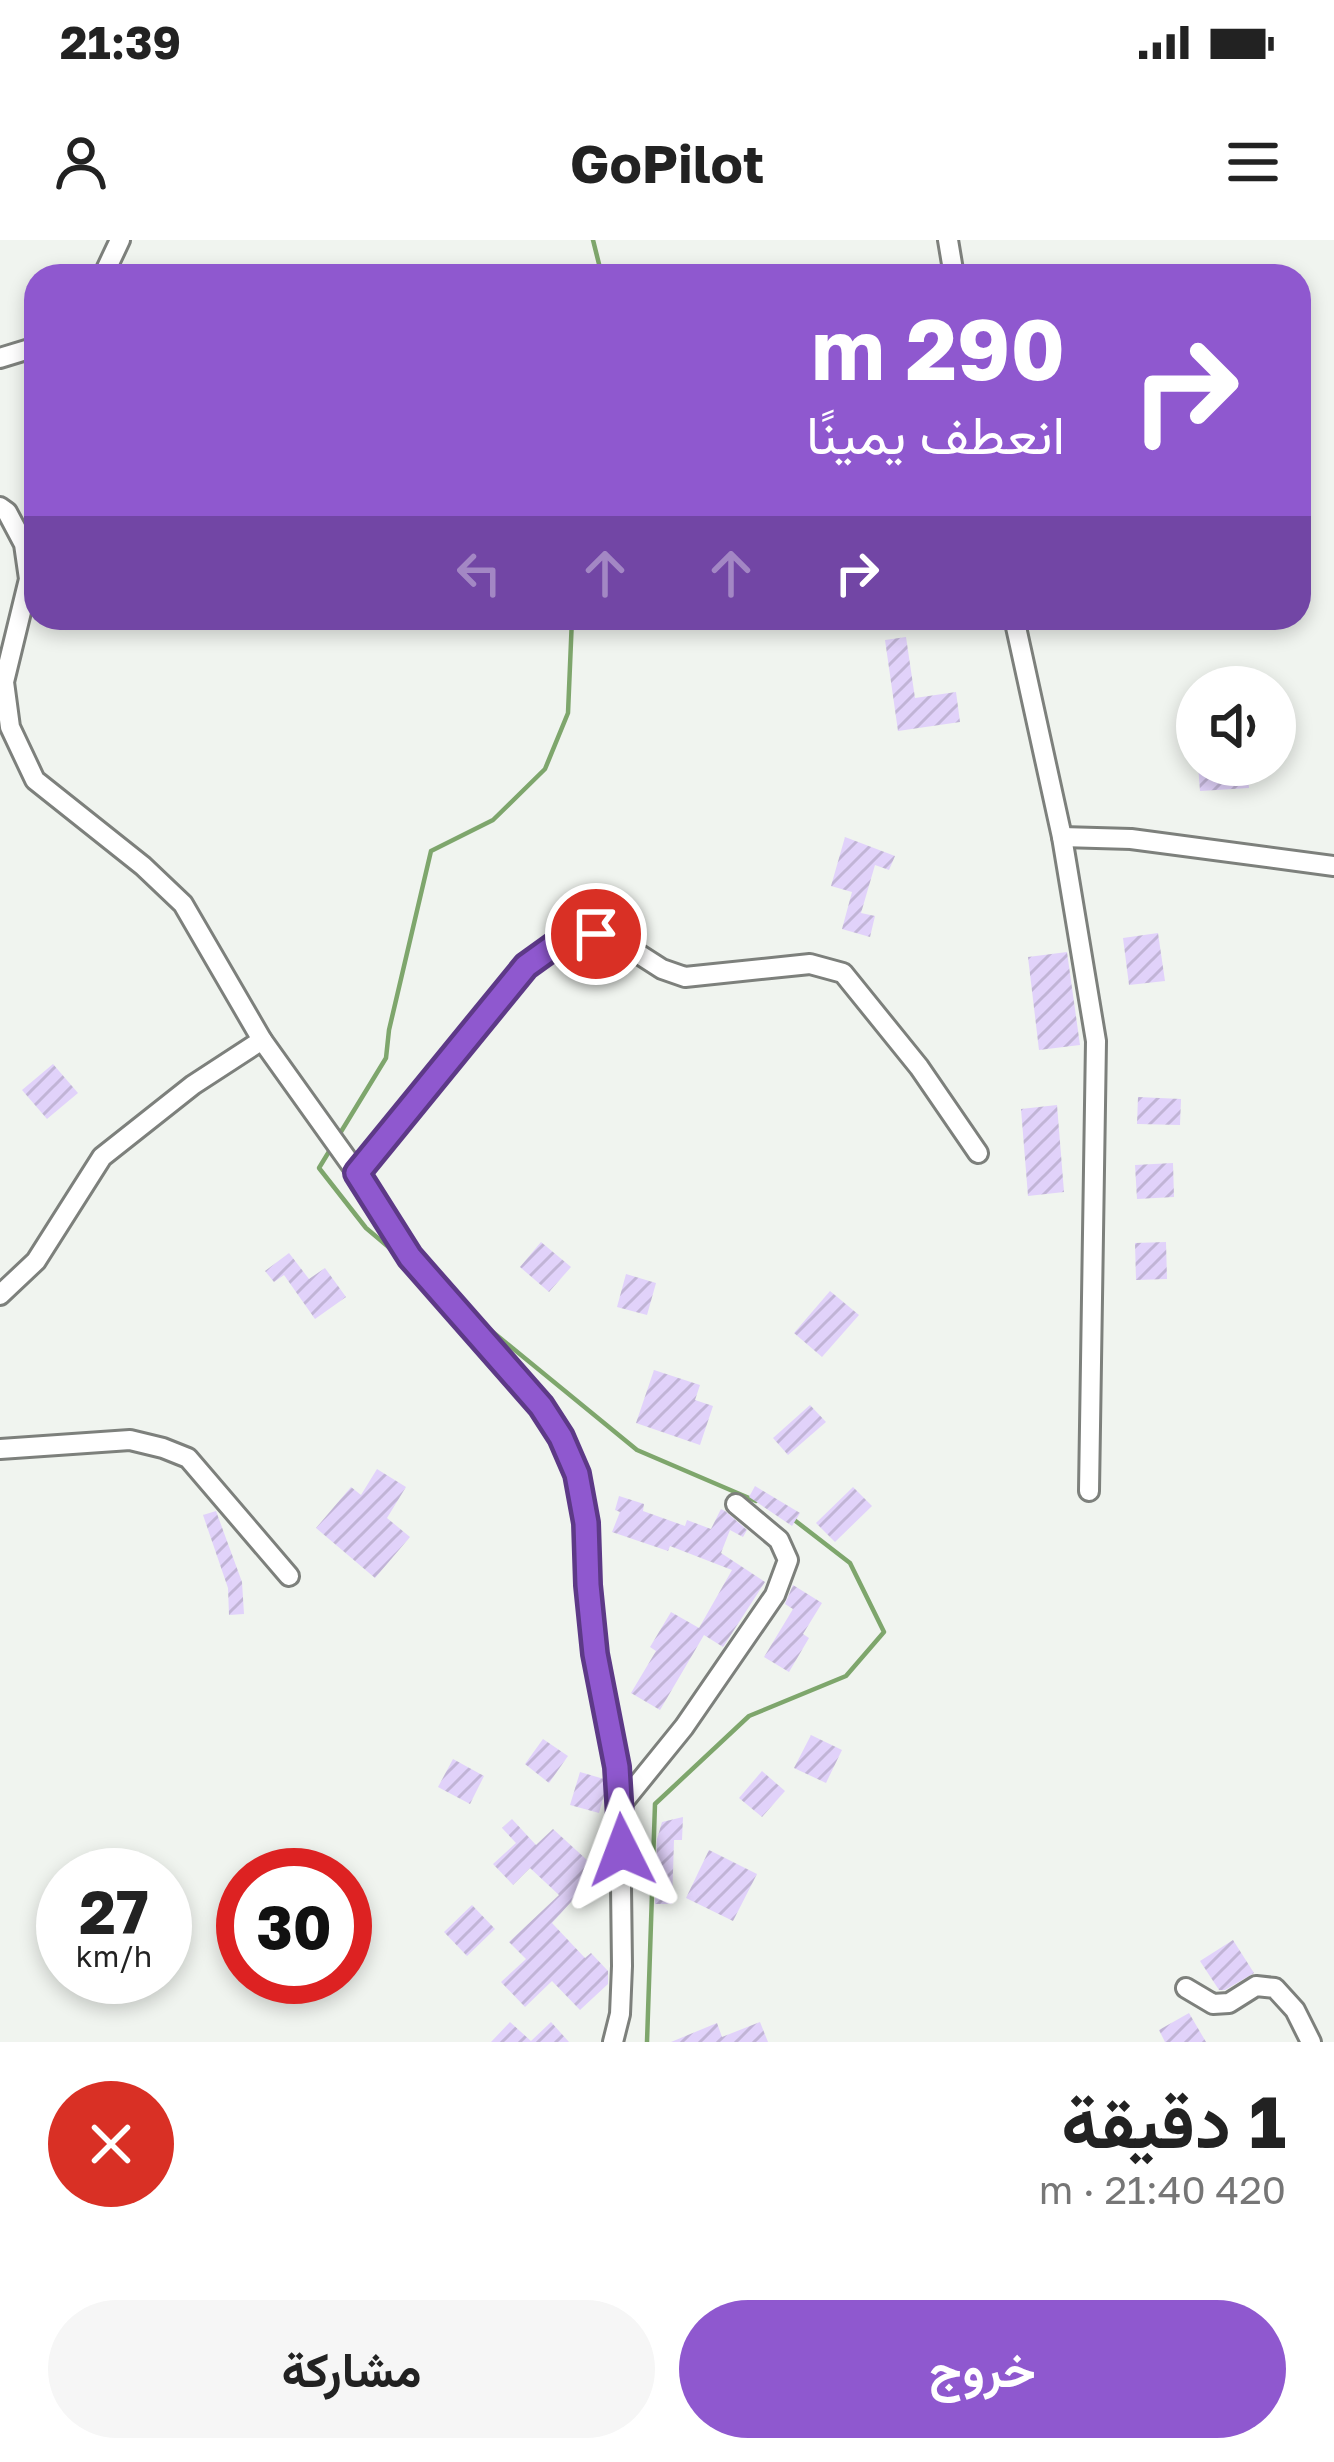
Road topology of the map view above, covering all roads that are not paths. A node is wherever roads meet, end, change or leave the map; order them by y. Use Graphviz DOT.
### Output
graph roads {
  1 [pos="0,507"];
  2 [pos="24,544"];
  3 [pos="24,600"];
  4 [pos="1017,630"];
  5 [pos="1062,837"];
  6 [pos="1334,866"];
  7 [pos="262,1040"];
  8 [pos="978,1153"];
  9 [pos="357,1173"];
  10 [pos="0,1295"];
  11 [pos="0,1449"];
  12 [pos="1089,1491"];
  13 [pos="736,1504"];
  14 [pos="289,1576"];
  15 [pos="620,1806"];
  16 [pos="1186,1988"];
  17 [pos="613,2042"];
  18 [pos="1311,2042"];
  1 -- 2 [label="street"];
  3 -- 7 [label="street"];
  4 -- 5 [label="street"];
  5 -- 6 [label="street"];
  5 -- 12 [label="street"];
  7 -- 9 [label="street"];
  7 -- 10 [label="street"];
  8 -- 9 [label="street"];
  9 -- 15 [label="street"];
  11 -- 14 [label="street"];
  13 -- 15 [label="street"];
  15 -- 17 [label="street"];
  16 -- 18 [label="street"];
}
